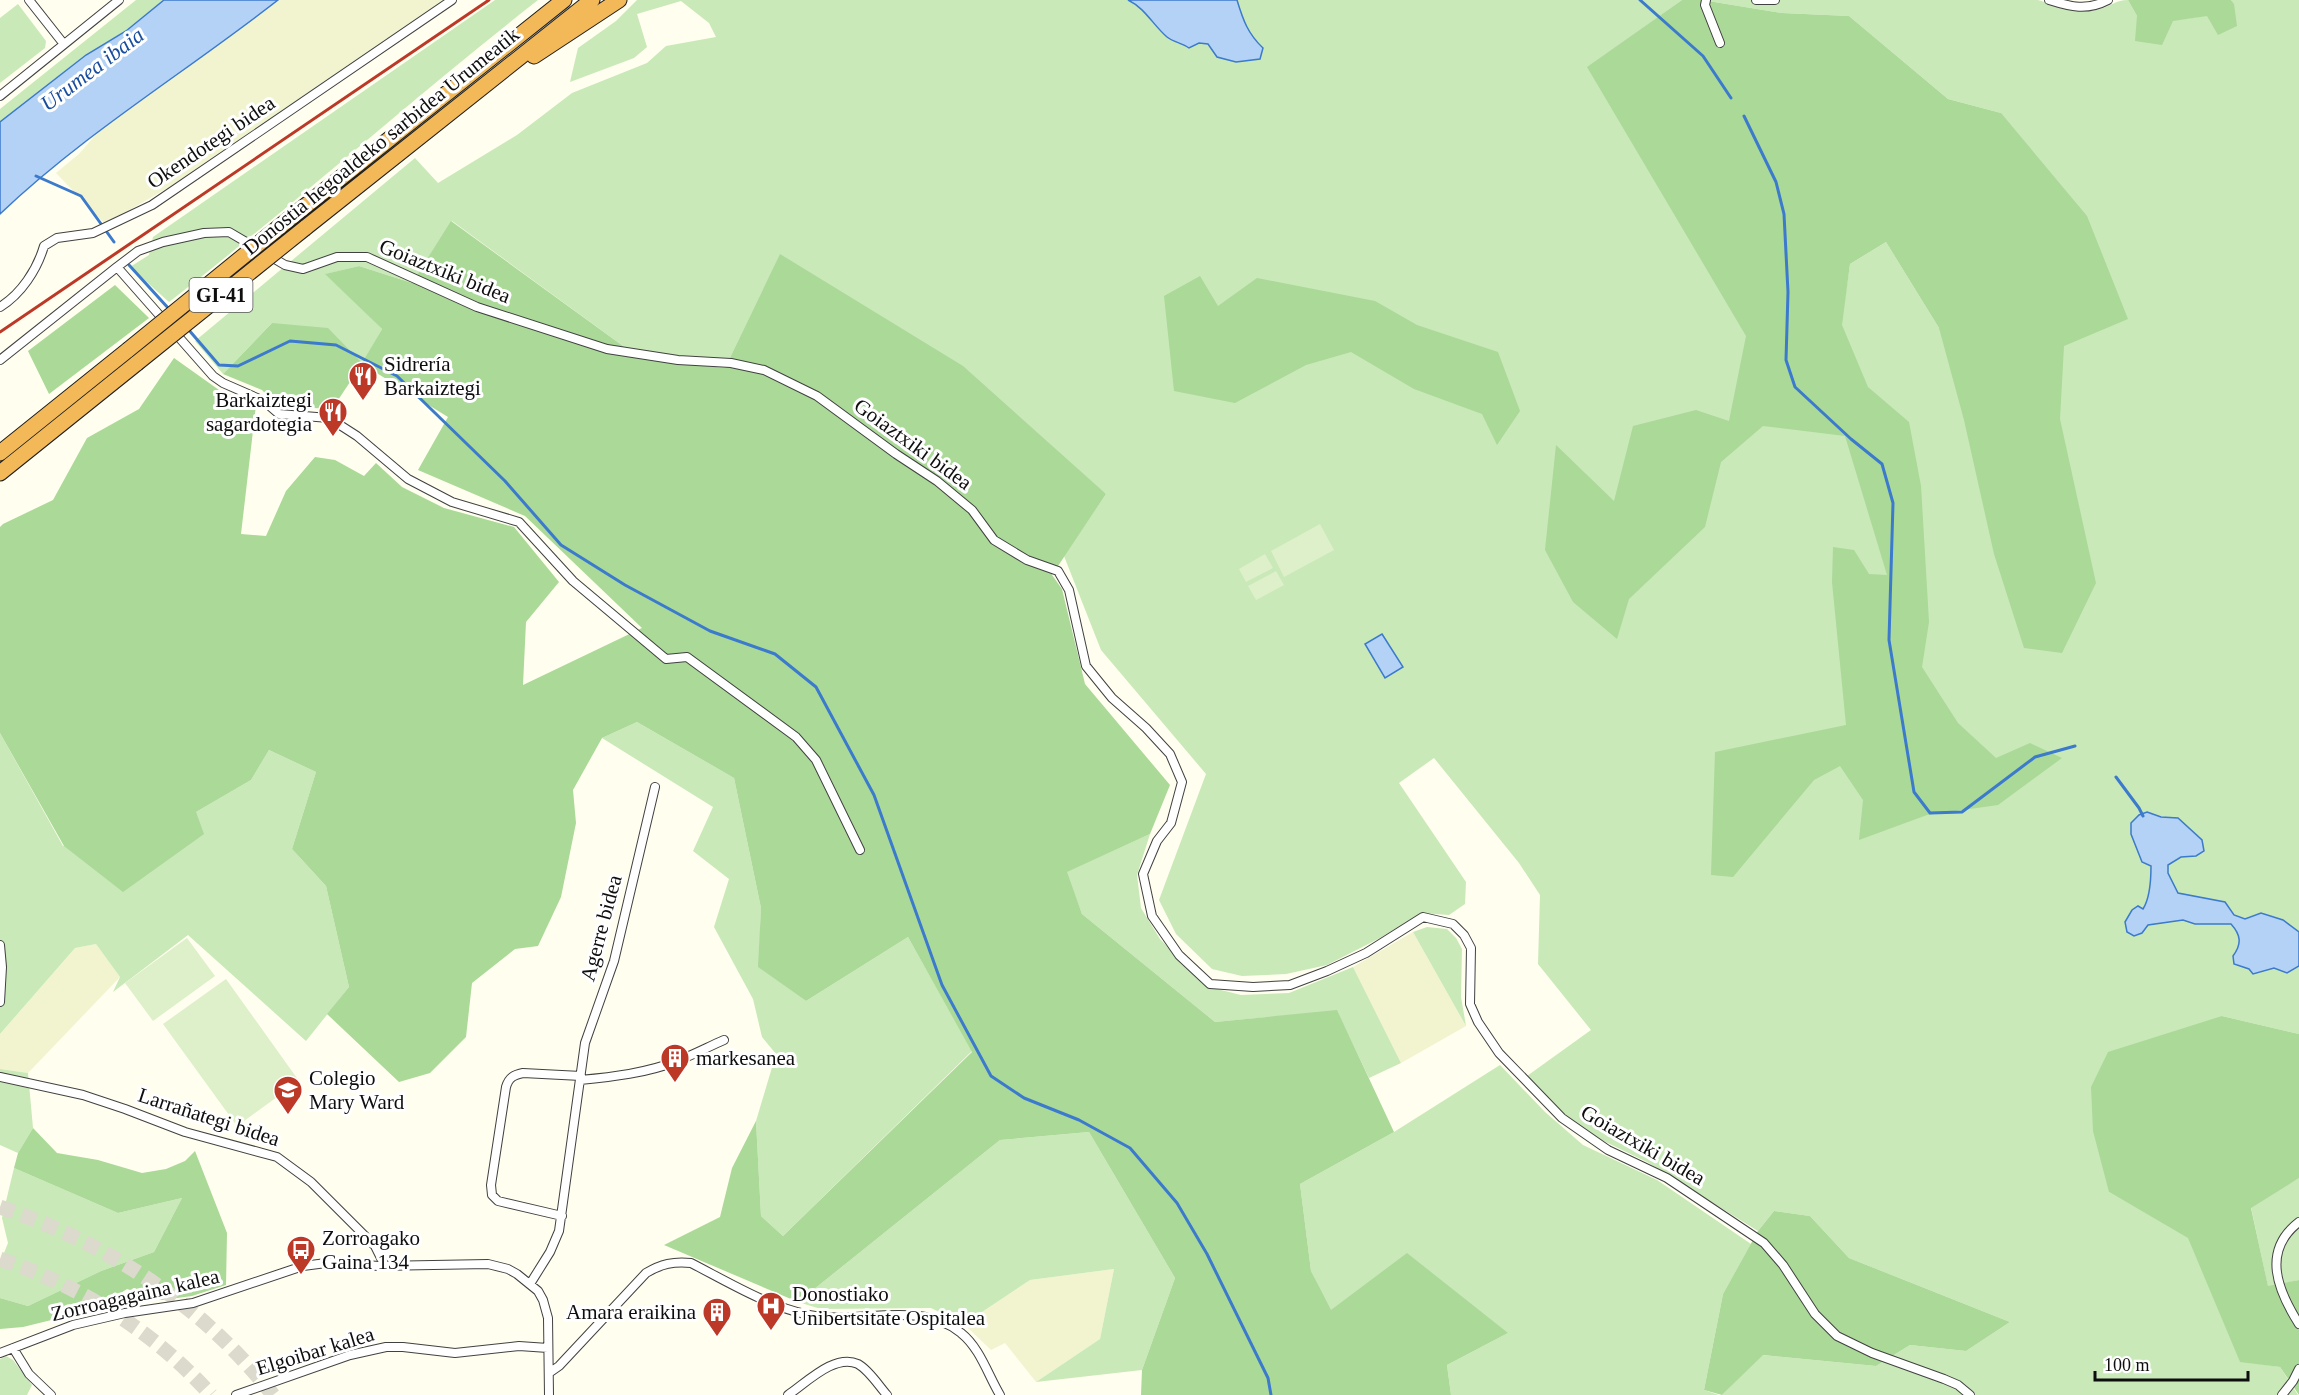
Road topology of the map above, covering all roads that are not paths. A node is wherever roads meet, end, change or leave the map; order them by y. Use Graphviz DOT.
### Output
graph roads {
  1 [pos="29,0"];
  2 [pos="119,0"];
  3 [pos="452,0"];
  4 [pos="551,0"];
  5 [pos="564,0"];
  6 [pos="592,0"];
  7 [pos="619,0"];
  8 [pos="1706,0"];
  9 [pos="1756,0"];
  10 [pos="1775,0"];
  11 [pos="2049,0"];
  12 [pos="2108,0"];
  13 [pos="526,30"];
  14 [pos="63,43"];
  15 [pos="1720,43"];
  16 [pos="504,69"];
  17 [pos="0,96"];
  18 [pos="117,267"];
  19 [pos="0,307"];
  20 [pos="0,360"];
  21 [pos="0,453"];
  22 [pos="0,473"];
  23 [pos="655,787"];
  24 [pos="860,850"];
  25 [pos="0,945"];
  26 [pos="0,1002"];
  27 [pos="724,1040"];
  28 [pos="0,1077"];
  29 [pos="580,1078"];
  30 [pos="562,1216"];
  31 [pos="2299,1222"];
  32 [pos="385,1266"];
  33 [pos="530,1284"];
  34 [pos="2299,1324"];
  35 [pos="14,1348"];
  36 [pos="548,1348"];
  37 [pos="0,1353"];
  38 [pos="2299,1369"];
  39 [pos="549,1373"];
  40 [pos="51,1395"];
  41 [pos="236,1395"];
  42 [pos="549,1395"];
  43 [pos="788,1395"];
  44 [pos="887,1395"];
  45 [pos="1000,1395"];
  46 [pos="1970,1395"];
  47 [pos="2282,1395"];
  1 -- 14 [label="street"];
  2 -- 14 [label="street"];
  3 -- 19 [label="street, Okendotegi bidea"];
  4 -- 13 [label="highway"];
  5 -- 13 [label="highway, Donostia hegoaldeko sarbidea Urumeatik / GI-41"];
  6 -- 16 [label="highway, Donostia hegoaldeko sarbidea Urumeatik / GI-41"];
  7 -- 16 [label="highway"];
  8 -- 15 [label="street"];
  9 -- 10 [label="street"];
  11 -- 12 [label="street"];
  13 -- 21 [label="highway, Donostia hegoaldeko sarbidea Urumeatik / GI-41, bridge"];
  14 -- 17 [label="street"];
  16 -- 22 [label="highway, Donostia hegoaldeko sarbidea Urumeatik / GI-41, bridge"];
  18 -- 20 [label="street, Goiaztxiki bidea"];
  18 -- 24 [label="street"];
  18 -- 46 [label="street, Goiaztxiki bidea"];
  23 -- 29 [label="street, Agerre bidea"];
  25 -- 26 [label="street"];
  27 -- 29 [label="street"];
  28 -- 32 [label="street, Larrañategi bidea"];
  29 -- 30 [label="street, Agerre bidea"];
  29 -- 30 [label="street"];
  30 -- 33 [label="street, Agerre bidea"];
  31 -- 34 [label="street"];
  32 -- 33 [label="street"];
  32 -- 35 [label="street, Zorroagagaina kalea"];
  33 -- 36 [label="street"];
  35 -- 37 [label="street, Zorroagagaina kalea"];
  35 -- 40 [label="street"];
  36 -- 39 [label="street"];
  36 -- 41 [label="street, Elgoibar kalea"];
  38 -- 47 [label="street"];
  39 -- 42 [label="street"];
  39 -- 45 [label="street"];
  43 -- 44 [label="street"];
}
